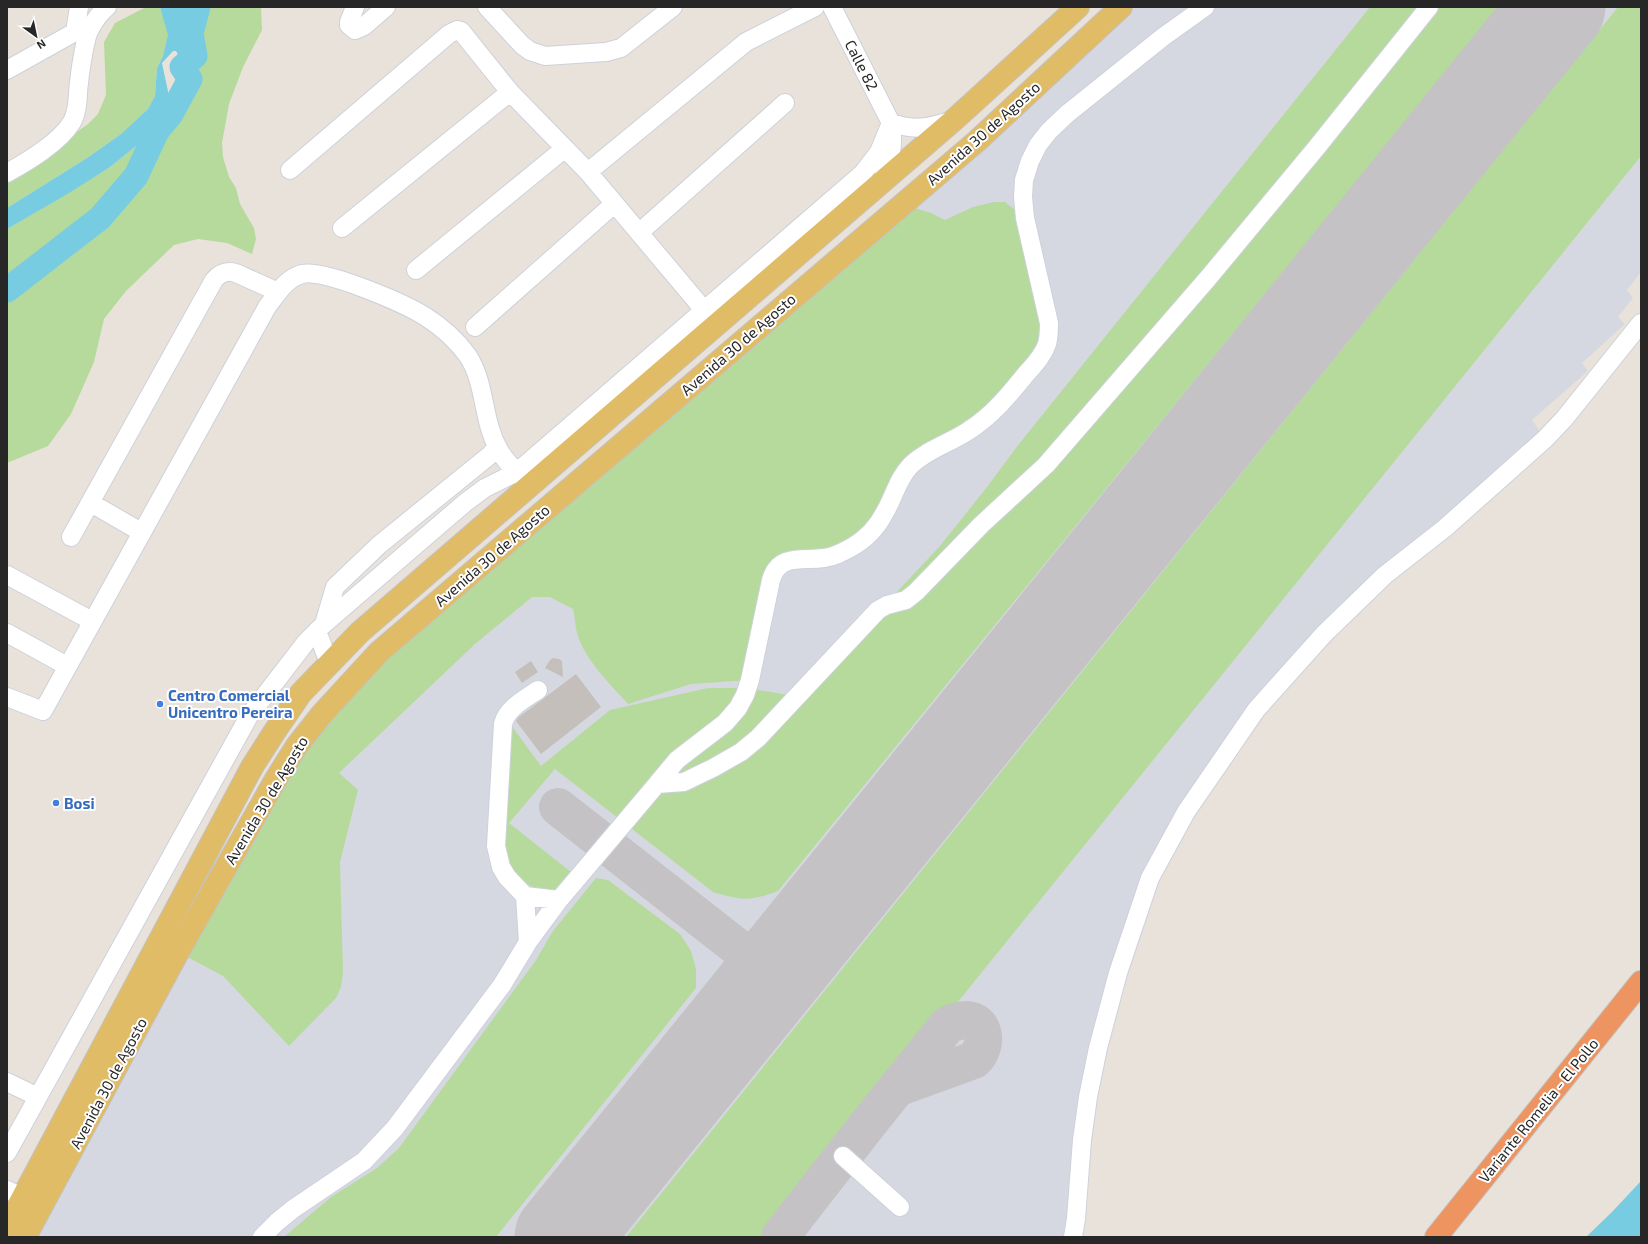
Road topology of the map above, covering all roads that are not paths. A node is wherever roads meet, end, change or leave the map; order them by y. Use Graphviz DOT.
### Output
graph roads {
  1 [pos="79,7"];
  2 [pos="107,7"];
  3 [pos="355,7"];
  4 [pos="386,7"];
  5 [pos="487,7"];
  6 [pos="673,7"];
  7 [pos="815,7"];
  8 [pos="832,7"];
  9 [pos="1078,7"];
  10 [pos="1122,7"];
  11 [pos="1205,7"];
  12 [pos="1429,7"];
  13 [pos="80,37"];
  14 [pos="7,70"];
  15 [pos="510,92"];
  16 [pos="785,103"];
  17 [pos="955,119"];
  18 [pos="891,123"];
  19 [pos="564,149"];
  20 [pos="290,170"];
  21 [pos="588,172"];
  22 [pos="7,173"];
  23 [pos="880,182"];
  24 [pos="614,204"];
  25 [pos="342,228"];
  26 [pos="640,232"];
  27 [pos="416,270"];
  28 [pos="278,292"];
  29 [pos="704,310"];
  30 [pos="1641,323"];
  31 [pos="475,327"];
  32 [pos="497,447"];
  33 [pos="523,478"];
  34 [pos="91,503"];
  35 [pos="141,532"];
  36 [pos="71,537"];
  37 [pos="7,575"];
  38 [pos="92,621"];
  39 [pos="320,627"];
  40 [pos="7,633"];
  41 [pos="329,663"];
  42 [pos="66,666"];
  43 [pos="538,690"];
  44 [pos="7,697"];
  45 [pos="657,784"];
  46 [pos="525,896"];
  47 [pos="559,900"];
  48 [pos="528,942"];
  49 [pos="1641,982"];
  50 [pos="7,1082"];
  51 [pos="38,1097"];
  52 [pos="7,1153"];
  53 [pos="843,1156"];
  54 [pos="15,1194"];
  55 [pos="900,1207"];
  56 [pos="7,1227"];
  57 [pos="25,1237"];
  58 [pos="262,1237"];
  59 [pos="1073,1237"];
  60 [pos="1436,1237"];
  1 -- 13 [label="street"];
  2 -- 13 [label="street"];
  3 -- 4 [label="street"];
  5 -- 6 [label="street"];
  7 -- 21 [label="street"];
  8 -- 18 [label="street, Calle 82"];
  9 -- 17 [label="main road, Avenida 30 de Agosto"];
  10 -- 57 [label="main road, Avenida 30 de Agosto"];
  11 -- 45 [label="street"];
  12 -- 45 [label="street"];
  13 -- 14 [label="street"];
  13 -- 22 [label="street"];
  15 -- 19 [label="street"];
  15 -- 20 [label="street"];
  15 -- 25 [label="street"];
  16 -- 26 [label="street"];
  17 -- 18 [label="street"];
  17 -- 23 [label="main road, Avenida 30 de Agosto"];
  18 -- 23 [label="street, Calle 82"];
  18 -- 29 [label="street"];
  19 -- 21 [label="street"];
  19 -- 27 [label="street"];
  21 -- 24 [label="street"];
  23 -- 33 [label="main road, Avenida 30 de Agosto"];
  24 -- 26 [label="street"];
  24 -- 31 [label="street"];
  26 -- 29 [label="street"];
  28 -- 32 [label="street"];
  28 -- 34 [label="street"];
  28 -- 35 [label="street"];
  29 -- 33 [label="street"];
  30 -- 59 [label="street"];
  32 -- 33 [label="street"];
  32 -- 39 [label="street"];
  33 -- 39 [label="street"];
  33 -- 41 [label="main road, Avenida 30 de Agosto"];
  34 -- 35 [label="street"];
  34 -- 36 [label="street"];
  35 -- 38 [label="street"];
  37 -- 38 [label="street"];
  38 -- 42 [label="street"];
  39 -- 41 [label="street"];
  39 -- 51 [label="street"];
  40 -- 42 [label="street"];
  41 -- 54 [label="main road, Avenida 30 de Agosto"];
  42 -- 44 [label="street"];
  43 -- 46 [label="street"];
  45 -- 47 [label="street"];
  46 -- 47 [label="street"];
  46 -- 48 [label="street"];
  47 -- 48 [label="street"];
  48 -- 58 [label="street"];
  49 -- 60 [label="highway, Variante Romelia - El Pollo"];
  50 -- 51 [label="street"];
  51 -- 52 [label="street"];
  53 -- 55 [label="street"];
  54 -- 56 [label="main road, Avenida 30 de Agosto"];
}
